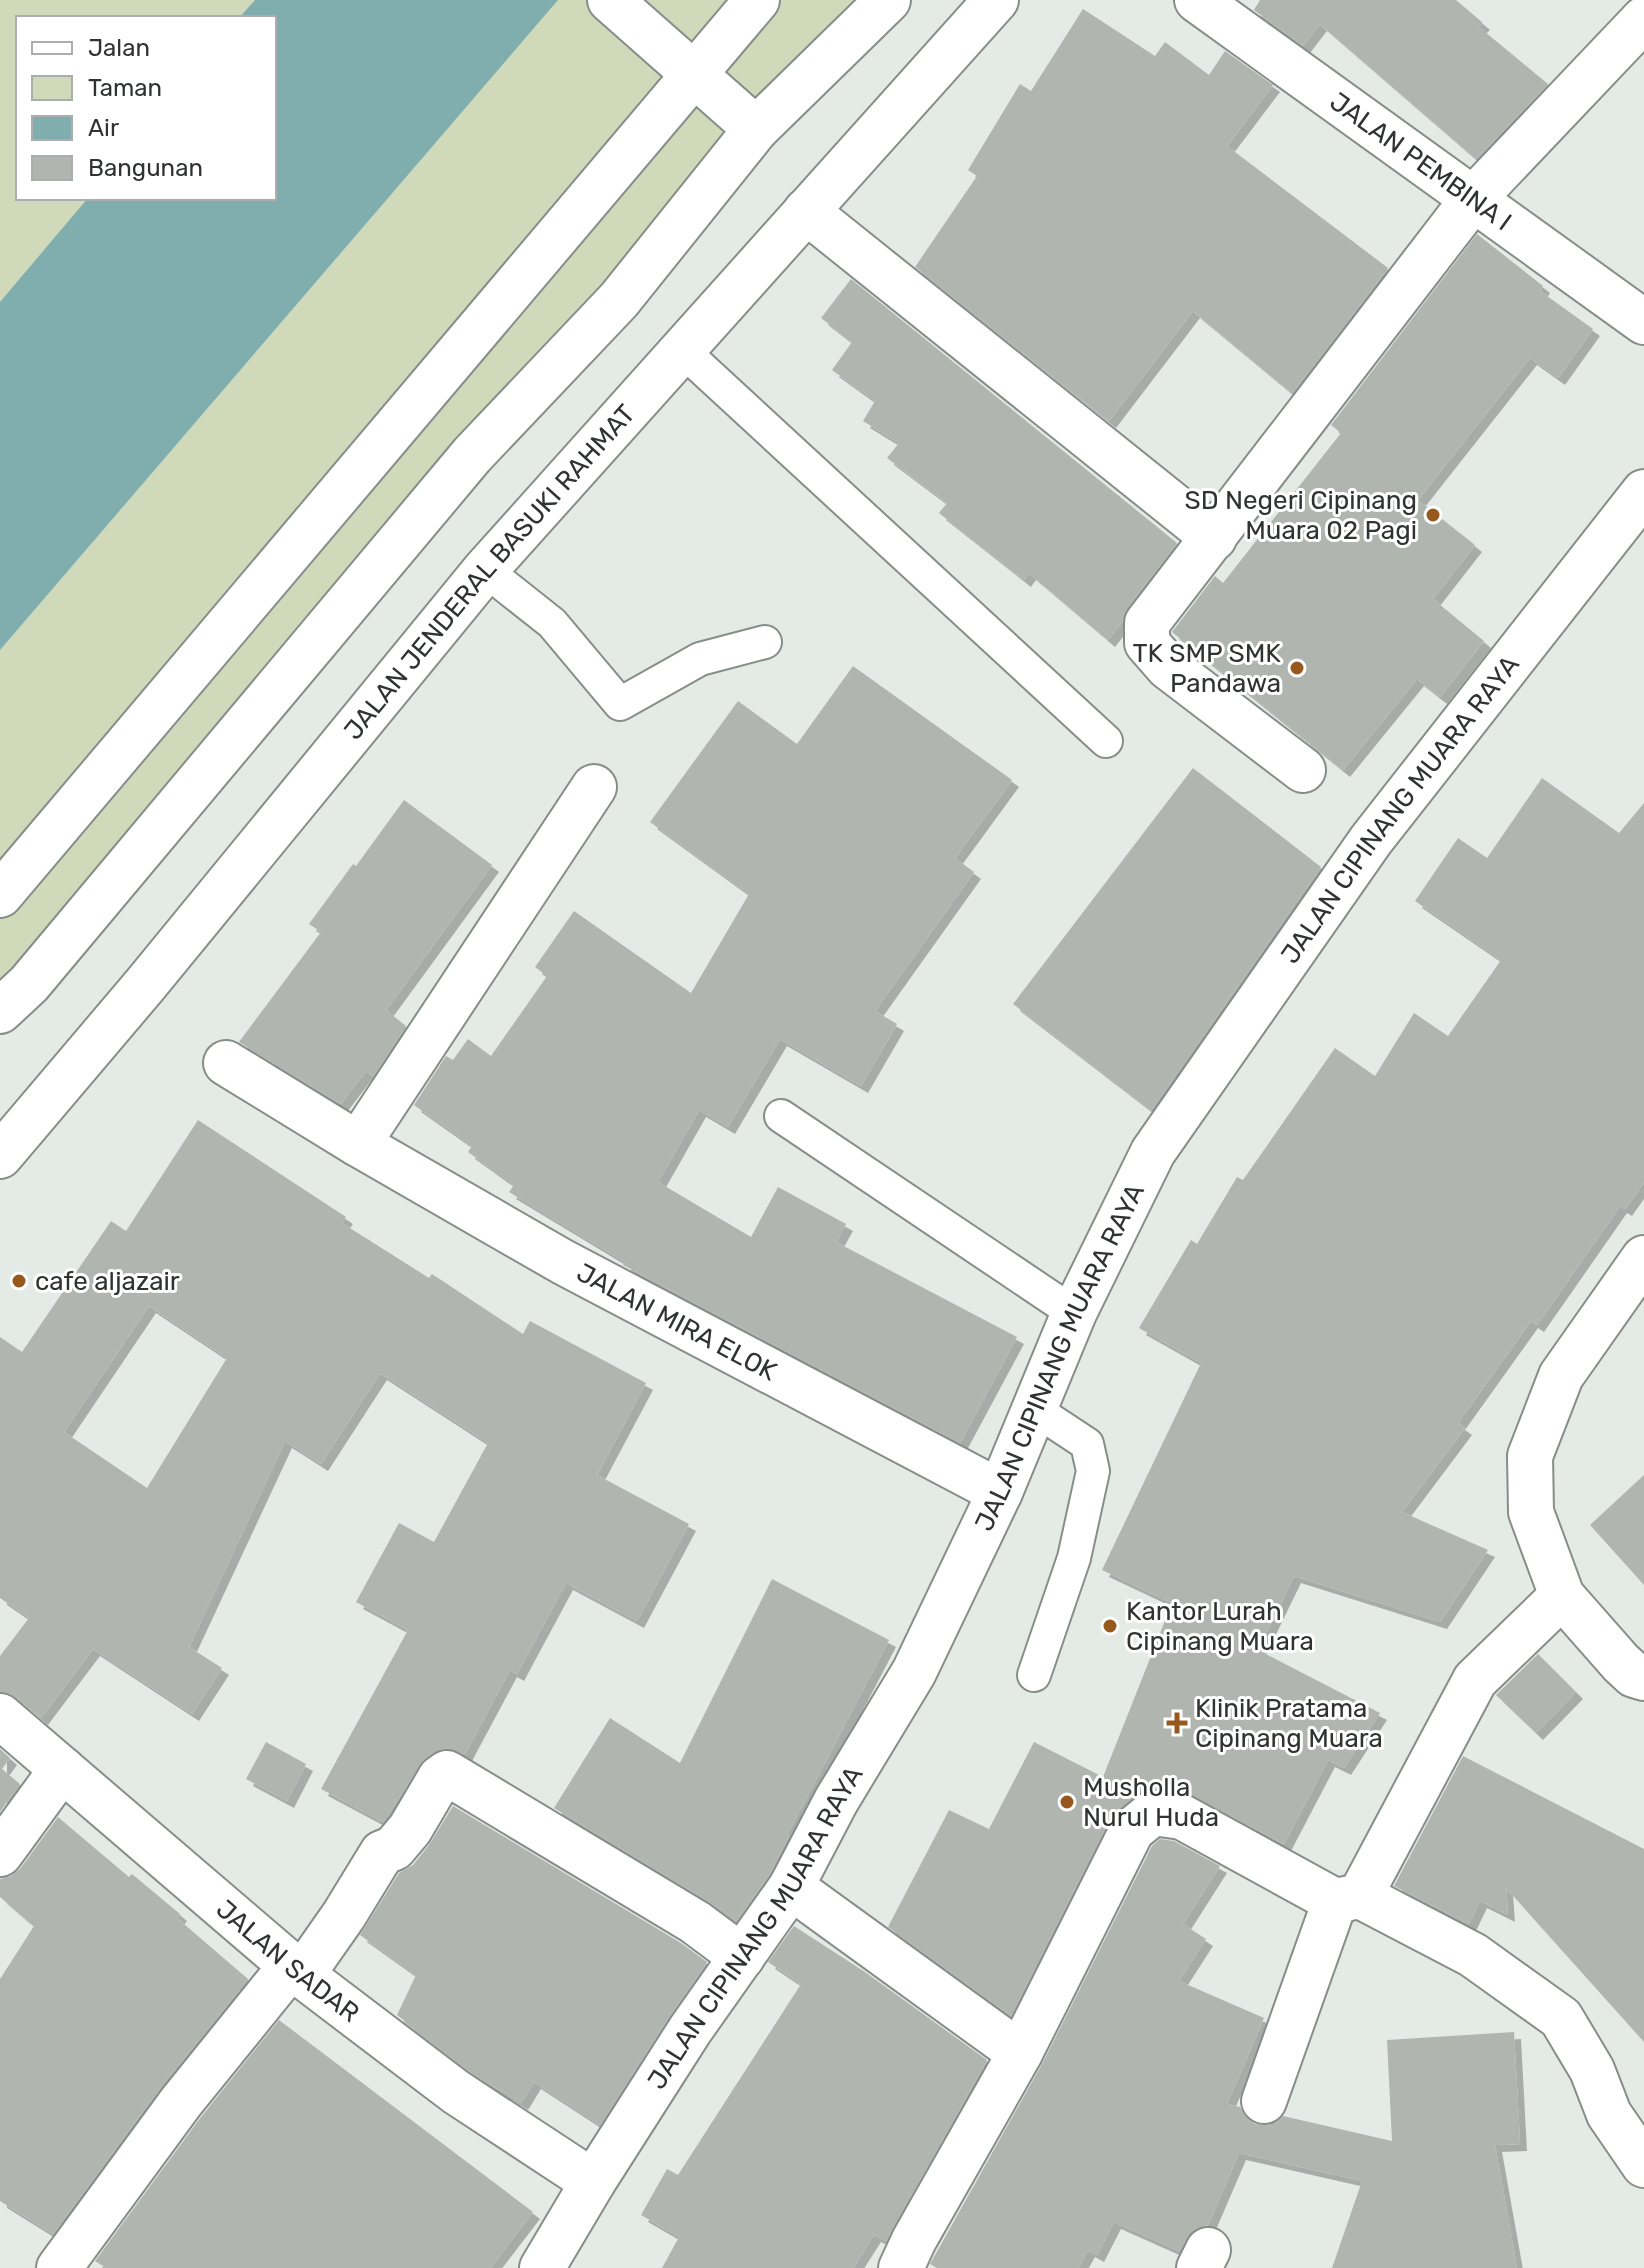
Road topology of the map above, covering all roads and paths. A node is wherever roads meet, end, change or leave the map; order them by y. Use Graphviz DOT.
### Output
graph roads {
  1 [pos="610,0"];
  2 [pos="888,0"];
  3 [pos="996,0"];
  4 [pos="1197,0"];
  5 [pos="745,14"];
  6 [pos="1644,19"];
  7 [pos="693,74"];
  8 [pos="756,129"];
  9 [pos="1473,199"];
  10 [pos="806,211"];
  11 [pos="1644,322"];
  12 [pos="681,349"];
  13 [pos="1644,492"];
  14 [pos="1214,538"];
  15 [pos="485,570"];
  16 [pos="765,642"];
  17 [pos="1106,741"];
  18 [pos="1303,770"];
  19 [pos="594,787"];
  20 [pos="0,895"];
  21 [pos="0,1011"];
  22 [pos="226,1063"];
  23 [pos="781,1116"];
  24 [pos="358,1144"];
  25 [pos="0,1156"];
  26 [pos="1644,1258"];
  27 [pos="1074,1313"];
  28 [pos="1034,1409"];
  29 [pos="1000,1492"];
  30 [pos="1562,1596"];
  31 [pos="1034,1675"];
  32 [pos="1644,1678"];
  33 [pos="0,1716"];
  34 [pos="62,1769"];
  35 [pos="0,1854"];
  36 [pos="791,1887"];
  37 [pos="1347,1898"];
  38 [pos="742,1957"];
  39 [pos="296,1970"];
  40 [pos="1020,2053"];
  41 [pos="1264,2101"];
  42 [pos="1644,2165"];
  43 [pos="593,2182"];
  44 [pos="59,2268"];
  45 [pos="542,2268"];
  46 [pos="901,2268"];
  1 -- 7 [label="street"];
  2 -- 8 [label="street"];
  3 -- 10 [label="street, JALAN JENDERAL BASUKI RAHMAT"];
  4 -- 9 [label="street, JALAN PEMBINA I"];
  5 -- 7 [label="street"];
  6 -- 9 [label="street"];
  7 -- 8 [label="street"];
  7 -- 20 [label="street"];
  8 -- 21 [label="street"];
  9 -- 11 [label="street, JALAN PEMBINA I"];
  9 -- 14 [label="street"];
  10 -- 12 [label="street, JALAN JENDERAL BASUKI RAHMAT"];
  10 -- 14 [label="street"];
  12 -- 15 [label="street, JALAN JENDERAL BASUKI RAHMAT"];
  12 -- 17 [label="lane"];
  13 -- 27 [label="street, JALAN CIPINANG MUARA RAYA"];
  14 -- 18 [label="street"];
  15 -- 16 [label="lane"];
  15 -- 25 [label="street, JALAN JENDERAL BASUKI RAHMAT"];
  19 -- 24 [label="street"];
  22 -- 24 [label="street, JALAN MIRA ELOK"];
  23 -- 27 [label="lane"];
  24 -- 29 [label="street, JALAN MIRA ELOK"];
  26 -- 30 [label="street"];
  27 -- 28 [label="street, JALAN CIPINANG MUARA RAYA"];
  28 -- 29 [label="street, JALAN CIPINANG MUARA RAYA"];
  28 -- 31 [label="lane"];
  29 -- 36 [label="street, JALAN CIPINANG MUARA RAYA"];
  30 -- 32 [label="street"];
  30 -- 37 [label="street"];
  33 -- 34 [label="street, JALAN SADAR"];
  34 -- 35 [label="street"];
  34 -- 39 [label="street, JALAN SADAR"];
  36 -- 38 [label="street, JALAN CIPINANG MUARA RAYA"];
  36 -- 40 [label="street"];
  37 -- 40 [label="street"];
  37 -- 41 [label="street"];
  37 -- 42 [label="street"];
  38 -- 39 [label="street"];
  38 -- 43 [label="street, JALAN CIPINANG MUARA RAYA"];
  39 -- 43 [label="street, JALAN SADAR"];
  39 -- 44 [label="street"];
  40 -- 46 [label="street"];
  43 -- 45 [label="street, JALAN CIPINANG MUARA RAYA"];
}
